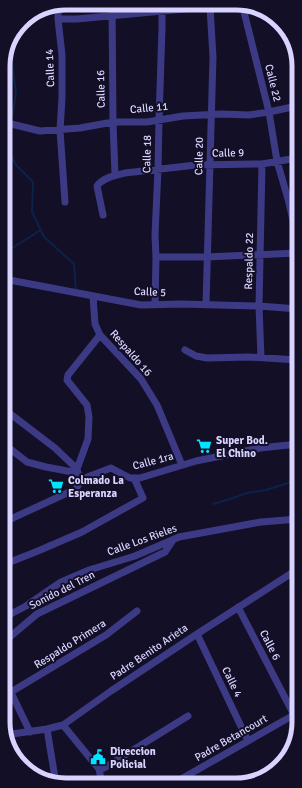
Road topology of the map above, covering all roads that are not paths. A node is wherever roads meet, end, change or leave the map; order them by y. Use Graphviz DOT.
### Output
graph roads {
  1 [pos="112,10"];
  2 [pos="150,10"];
  3 [pos="162,10"];
  4 [pos="210,10"];
  5 [pos="58,11"];
  6 [pos="244,11"];
  7 [pos="112,16"];
  8 [pos="58,19"];
  9 [pos="292,107"];
  10 [pos="270,112"];
  11 [pos="211,115"];
  12 [pos="158,120"];
  13 [pos="113,122"];
  14 [pos="10,124"];
  15 [pos="60,130"];
  16 [pos="292,159"];
  17 [pos="276,161"];
  18 [pos="210,164"];
  19 [pos="262,164"];
  20 [pos="158,169"];
  21 [pos="115,175"];
  22 [pos="65,202"];
  23 [pos="103,215"];
  24 [pos="292,216"];
  25 [pos="292,253"];
  26 [pos="260,255"];
  27 [pos="156,257"];
  28 [pos="207,257"];
  29 [pos="10,280"];
  30 [pos="92,296"];
  31 [pos="155,305"];
  32 [pos="206,305"];
  33 [pos="259,306"];
  34 [pos="292,309"];
  35 [pos="100,335"];
  36 [pos="185,350"];
  37 [pos="260,358"];
  38 [pos="292,360"];
  39 [pos="10,414"];
  40 [pos="292,445"];
  41 [pos="10,449"];
  42 [pos="182,465"];
  43 [pos="79,474"];
  44 [pos="134,478"];
  45 [pos="10,519"];
  46 [pos="292,519"];
  47 [pos="173,540"];
  48 [pos="10,562"];
  49 [pos="292,575"];
  50 [pos="238,607"];
  51 [pos="137,611"];
  52 [pos="10,614"];
  53 [pos="197,634"];
  54 [pos="10,637"];
  55 [pos="11,692"];
  56 [pos="292,706"];
  57 [pos="292,715"];
  58 [pos="188,716"];
  59 [pos="63,725"];
  60 [pos="47,729"];
  61 [pos="30,732"];
  62 [pos="11,734"];
  63 [pos="248,741"];
  64 [pos="99,769"];
  65 [pos="55,777"];
  66 [pos="101,778"];
  67 [pos="183,778"];
  1 -- 7 [label="street, Calle 16"];
  2 -- 7 [label="street"];
  3 -- 12 [label="street, Calle 18"];
  4 -- 11 [label="street, Calle 20"];
  5 -- 8 [label="street, Calle 14"];
  6 -- 10 [label="street, Calle 22"];
  7 -- 8 [label="street"];
  7 -- 13 [label="street, Calle 16"];
  8 -- 15 [label="street, Calle 14"];
  9 -- 10 [label="street, Calle 11"];
  10 -- 11 [label="street, Calle 11"];
  10 -- 17 [label="street, Calle 22"];
  11 -- 12 [label="street, Calle 11"];
  11 -- 18 [label="street, Calle 20"];
  12 -- 13 [label="street, Calle 11"];
  12 -- 20 [label="street, Calle 18"];
  13 -- 15 [label="street, Calle 11"];
  13 -- 21 [label="street, Calle 16"];
  14 -- 15 [label="street, Calle 11"];
  15 -- 22 [label="street, Calle 14"];
  16 -- 17 [label="street, Calle 9"];
  17 -- 19 [label="street, Calle 9"];
  17 -- 24 [label="street, Calle 22"];
  18 -- 19 [label="street, Calle 9"];
  18 -- 20 [label="street, Calle 9"];
  18 -- 28 [label="street, Calle 20"];
  19 -- 26 [label="street, Respaldo 22"];
  20 -- 21 [label="street, Calle 9"];
  20 -- 27 [label="street, Calle 18"];
  21 -- 23 [label="street, Calle 9"];
  25 -- 26 [label="street"];
  26 -- 28 [label="street"];
  26 -- 33 [label="street, Respaldo 22"];
  27 -- 28 [label="street"];
  27 -- 31 [label="street, Calle 18"];
  28 -- 32 [label="street, Calle 20"];
  29 -- 30 [label="street, Calle 5"];
  30 -- 31 [label="street, Calle 5"];
  30 -- 35 [label="street, Respaldo 16"];
  31 -- 32 [label="street, Calle 5"];
  32 -- 33 [label="street, Calle 5"];
  33 -- 34 [label="street, Calle 5"];
  33 -- 37 [label="street, Respaldo 22"];
  35 -- 42 [label="street, Respaldo 16"];
  35 -- 43 [label="street"];
  36 -- 37 [label="street"];
  37 -- 38 [label="street"];
  39 -- 43 [label="street"];
  40 -- 42 [label="street, Calle 1ra"];
  41 -- 43 [label="street"];
  42 -- 44 [label="street, Calle 1ra"];
  43 -- 44 [label="street, Calle 1ra"];
  43 -- 45 [label="street, Calle 1ra"];
  44 -- 48 [label="street"];
  46 -- 47 [label="street, Calle Los Rieles"];
  47 -- 52 [label="street, Calle Los Rieles"];
  47 -- 54 [label="street, Sonido del Tren"];
  49 -- 50 [label="street, Padre Benito Arieta"];
  50 -- 53 [label="street, Padre Benito Arieta"];
  50 -- 56 [label="street, Calle 6"];
  51 -- 55 [label="street, Respaldo Primera"];
  53 -- 59 [label="street, Padre Benito Arieta"];
  53 -- 63 [label="street, Calle 4"];
  55 -- 61 [label="street"];
  57 -- 63 [label="street, Padre Betancourt"];
  58 -- 64 [label="street"];
  59 -- 60 [label="street, Padre Benito Arieta"];
  59 -- 64 [label="street"];
  60 -- 61 [label="street, Padre Benito Arieta"];
  60 -- 65 [label="street"];
  61 -- 62 [label="street, Padre Benito Arieta"];
  63 -- 67 [label="street, Padre Betancourt"];
  64 -- 66 [label="street"];
}
